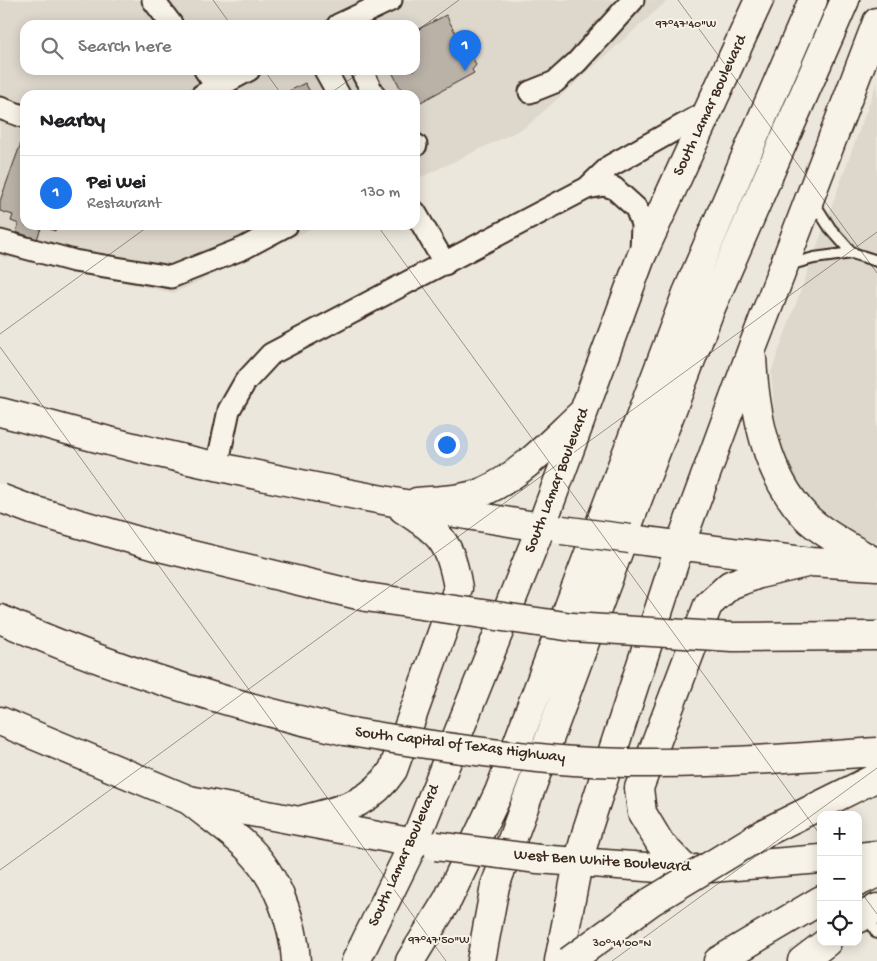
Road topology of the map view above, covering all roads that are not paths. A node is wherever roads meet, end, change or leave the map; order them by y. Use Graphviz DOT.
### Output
graph roads {
  1 [pos="153,0"];
  2 [pos="391,0"];
  3 [pos="633,0"];
  4 [pos="759,0"];
  5 [pos="813,0"];
  6 [pos="845,0"];
  7 [pos="168,20"];
  8 [pos="349,20"];
  9 [pos="877,22"];
  10 [pos="234,75"];
  11 [pos="328,75"];
  12 [pos="364,75"];
  13 [pos="208,84"];
  14 [pos="336,90"];
  15 [pos="371,90"];
  16 [pos="530,92"];
  17 [pos="0,108"];
  18 [pos="710,110"];
  19 [pos="20,115"];
  20 [pos="587,188"];
  21 [pos="810,196"];
  22 [pos="420,221"];
  23 [pos="278,230"];
  24 [pos="0,241"];
  25 [pos="852,253"];
  26 [pos="640,256"];
  27 [pos="877,261"];
  28 [pos="445,264"];
  29 [pos="784,266"];
  30 [pos="752,349"];
  31 [pos="585,410"];
  32 [pos="0,412"];
  33 [pos="216,466"];
  34 [pos="0,498"];
  35 [pos="396,504"];
  36 [pos="551,528"];
  37 [pos="680,546"];
  38 [pos="811,562"];
  39 [pos="877,564"];
  40 [pos="0,620"];
  41 [pos="877,636"];
  42 [pos="0,721"];
  43 [pos="877,752"];
  44 [pos="877,777"];
  45 [pos="188,800"];
  46 [pos="298,822"];
  47 [pos="425,844"];
  48 [pos="877,855"];
  49 [pos="862,856"];
  50 [pos="817,859"];
  51 [pos="578,863"];
  52 [pos="686,870"];
  53 [pos="877,873"];
  54 [pos="862,880"];
  55 [pos="819,901"];
  56 [pos="822,946"];
  57 [pos="296,961"];
  58 [pos="356,961"];
  59 [pos="410,961"];
  60 [pos="481,961"];
  61 [pos="559,961"];
  62 [pos="568,961"];
  63 [pos="718,961"];
  64 [pos="802,961"];
  1 -- 7 [label="street"];
  2 -- 8 [label="street"];
  3 -- 16 [label="street"];
  4 -- 18 [label="main road, South Lamar Boulevard"];
  5 -- 59 [label="main road"];
  6 -- 60 [label="main road"];
  9 -- 21 [label="main road"];
  10 -- 13 [label="street"];
  11 -- 14 [label="street"];
  12 -- 15 [label="street"];
  17 -- 19 [label="street"];
  18 -- 20 [label="street"];
  18 -- 26 [label="main road, South Lamar Boulevard"];
  20 -- 26 [label="street"];
  20 -- 28 [label="street"];
  21 -- 25 [label="lane"];
  21 -- 29 [label="main road"];
  22 -- 28 [label="street"];
  23 -- 24 [label="street"];
  25 -- 27 [label="lane"];
  25 -- 29 [label="lane"];
  26 -- 31 [label="main road, South Lamar Boulevard"];
  28 -- 33 [label="street"];
  29 -- 30 [label="main road"];
  30 -- 37 [label="main road"];
  30 -- 39 [label="main road"];
  31 -- 35 [label="main road"];
  31 -- 36 [label="main road, South Lamar Boulevard"];
  32 -- 33 [label="main road"];
  33 -- 35 [label="main road"];
  34 -- 41 [label="main road, bridge"];
  35 -- 36 [label="main road"];
  35 -- 46 [label="main road"];
  36 -- 37 [label="main road, bridge"];
  36 -- 47 [label="main road, South Lamar Boulevard"];
  37 -- 38 [label="main road"];
  37 -- 51 [label="main road"];
  38 -- 39 [label="main road"];
  38 -- 52 [label="main road"];
  40 -- 43 [label="main road, South Capital of Texas Highway, bridge"];
  42 -- 45 [label="main road"];
  44 -- 62 [label="main road, bridge"];
  45 -- 46 [label="main road, West Ben White Boulevard"];
  45 -- 57 [label="main road"];
  46 -- 47 [label="main road, West Ben White Boulevard"];
  47 -- 51 [label="main road, West Ben White Boulevard, bridge"];
  47 -- 58 [label="main road, South Lamar Boulevard"];
  48 -- 49 [label="main road"];
  50 -- 52 [label="main road, West Ben White Boulevard"];
  51 -- 52 [label="main road, West Ben White Boulevard"];
  51 -- 61 [label="main road"];
  53 -- 54 [label="main road"];
  55 -- 63 [label="main road"];
  56 -- 64 [label="main road"];
}
